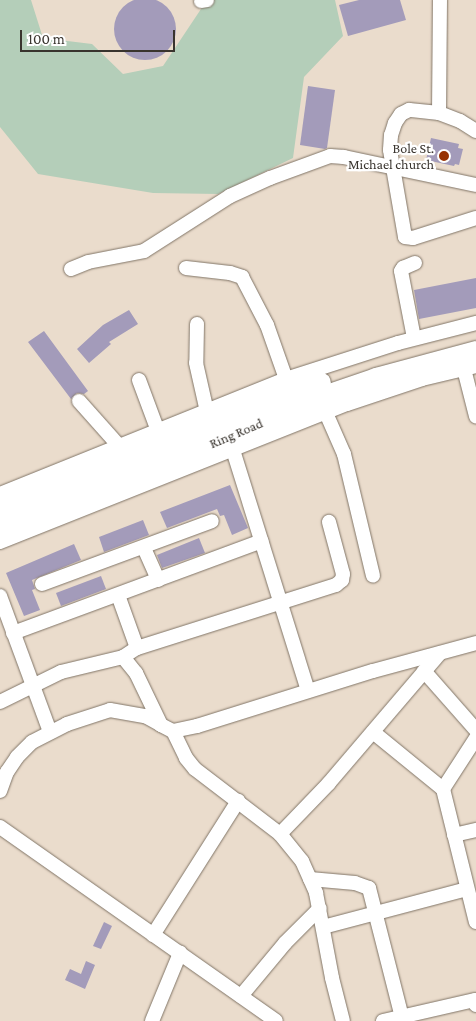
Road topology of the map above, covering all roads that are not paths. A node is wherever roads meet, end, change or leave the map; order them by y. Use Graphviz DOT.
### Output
graph roads {
  1 [pos="440,0"];
  2 [pos="439,113"];
  3 [pos="476,131"];
  4 [pos="393,168"];
  5 [pos="475,181"];
  6 [pos="476,218"];
  7 [pos="415,263"];
  8 [pos="186,268"];
  9 [pos="71,269"];
  10 [pos="476,323"];
  11 [pos="197,324"];
  12 [pos="476,336"];
  13 [pos="414,338"];
  14 [pos="476,350"];
  15 [pos="470,368"];
  16 [pos="139,380"];
  17 [pos="286,380"];
  18 [pos="79,401"];
  19 [pos="207,412"];
  20 [pos="326,412"];
  21 [pos="476,416"];
  22 [pos="158,431"];
  23 [pos="120,446"];
  24 [pos="234,450"];
  25 [pos="0,494"];
  26 [pos="0,509"];
  27 [pos="212,521"];
  28 [pos="329,522"];
  29 [pos="0,526"];
  30 [pos="262,541"];
  31 [pos="0,542"];
  32 [pos="144,548"];
  33 [pos="373,576"];
  34 [pos="158,580"];
  35 [pos="42,584"];
  36 [pos="0,596"];
  37 [pos="118,596"];
  38 [pos="280,602"];
  39 [pos="13,634"];
  40 [pos="476,643"];
  41 [pos="137,648"];
  42 [pos="439,654"];
  43 [pos="123,657"];
  44 [pos="424,671"];
  45 [pos="31,686"];
  46 [pos="308,691"];
  47 [pos="0,702"];
  48 [pos="167,728"];
  49 [pos="476,730"];
  50 [pos="50,732"];
  51 [pos="373,732"];
  52 [pos="476,738"];
  53 [pos="443,789"];
  54 [pos="0,791"];
  55 [pos="238,801"];
  56 [pos="0,827"];
  57 [pos="476,830"];
  58 [pos="280,834"];
  59 [pos="454,835"];
  60 [pos="310,879"];
  61 [pos="467,889"];
  62 [pos="320,908"];
  63 [pos="376,912"];
  64 [pos="476,922"];
  65 [pos="323,927"];
  66 [pos="153,935"];
  67 [pos="180,953"];
  68 [pos="241,996"];
  69 [pos="476,1001"];
  70 [pos="402,1019"];
  71 [pos="273,1020"];
  72 [pos="152,1021"];
  73 [pos="342,1021"];
  74 [pos="383,1021"];
  1 -- 2 [label="street"];
  2 -- 3 [label="street"];
  2 -- 4 [label="street"];
  4 -- 5 [label="street"];
  4 -- 6 [label="street"];
  4 -- 9 [label="street"];
  7 -- 13 [label="street"];
  8 -- 17 [label="street"];
  10 -- 13 [label="street"];
  11 -- 19 [label="street"];
  12 -- 26 [label="highway, Ring Road"];
  13 -- 17 [label="street"];
  14 -- 29 [label="highway, Ring Road"];
  15 -- 20 [label="street"];
  15 -- 21 [label="street"];
  16 -- 22 [label="street"];
  17 -- 19 [label="street"];
  18 -- 23 [label="street"];
  19 -- 22 [label="street"];
  20 -- 24 [label="street"];
  20 -- 33 [label="street"];
  22 -- 23 [label="street"];
  23 -- 25 [label="street"];
  24 -- 30 [label="street"];
  24 -- 31 [label="street"];
  27 -- 32 [label="street"];
  28 -- 38 [label="street"];
  30 -- 34 [label="street"];
  30 -- 38 [label="street"];
  32 -- 34 [label="street"];
  32 -- 35 [label="street"];
  34 -- 37 [label="street"];
  36 -- 39 [label="street"];
  37 -- 39 [label="street"];
  37 -- 41 [label="street"];
  38 -- 41 [label="street"];
  38 -- 46 [label="street"];
  39 -- 45 [label="street"];
  40 -- 42 [label="street"];
  41 -- 43 [label="street"];
  42 -- 44 [label="street"];
  42 -- 46 [label="street"];
  43 -- 45 [label="street"];
  43 -- 48 [label="street"];
  44 -- 49 [label="street"];
  44 -- 51 [label="street"];
  45 -- 47 [label="street"];
  45 -- 50 [label="street"];
  46 -- 48 [label="street"];
  48 -- 50 [label="street"];
  48 -- 55 [label="street"];
  50 -- 54 [label="street"];
  51 -- 53 [label="street"];
  51 -- 58 [label="street"];
  52 -- 53 [label="street"];
  53 -- 59 [label="street"];
  55 -- 58 [label="street"];
  55 -- 66 [label="street"];
  56 -- 66 [label="street"];
  57 -- 59 [label="street"];
  58 -- 60 [label="street"];
  59 -- 61 [label="street"];
  60 -- 62 [label="street"];
  60 -- 63 [label="street"];
  61 -- 63 [label="street"];
  61 -- 64 [label="street"];
  62 -- 65 [label="street"];
  62 -- 68 [label="street"];
  63 -- 65 [label="street"];
  63 -- 70 [label="street"];
  65 -- 73 [label="street"];
  66 -- 67 [label="street"];
  67 -- 68 [label="street"];
  67 -- 72 [label="street"];
  68 -- 71 [label="street"];
  69 -- 70 [label="street"];
  70 -- 74 [label="street"];
}
